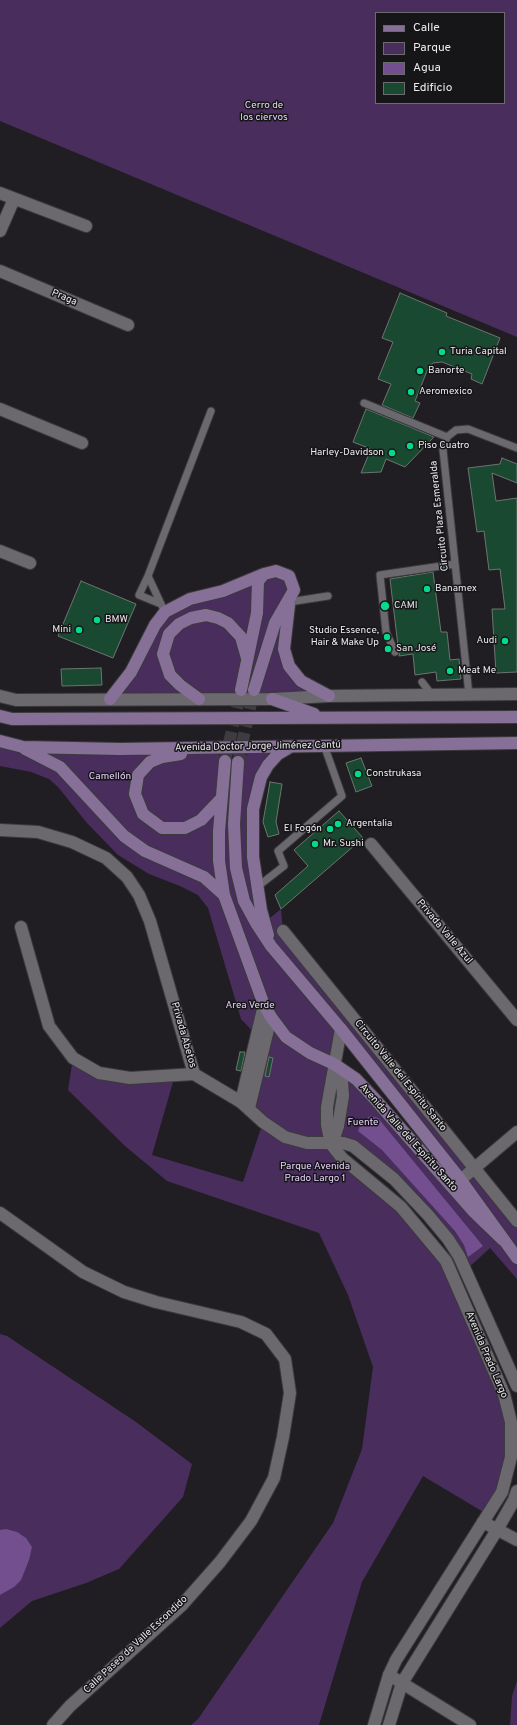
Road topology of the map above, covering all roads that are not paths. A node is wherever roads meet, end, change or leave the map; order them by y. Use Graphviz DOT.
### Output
graph roads {
  1 [pos="0,193"];
  2 [pos="14,199"];
  3 [pos="86,226"];
  4 [pos="0,231"];
  5 [pos="0,271"];
  6 [pos="128,325"];
  7 [pos="364,403"];
  8 [pos="0,409"];
  9 [pos="211,411"];
  10 [pos="447,437"];
  11 [pos="82,443"];
  12 [pos="517,448"];
  13 [pos="0,550"];
  14 [pos="30,563"];
  15 [pos="455,564"];
  16 [pos="264,574"];
  17 [pos="148,576"];
  18 [pos="328,596"];
  19 [pos="289,602"];
  20 [pos="163,608"];
  21 [pos="395,652"];
  22 [pos="248,661"];
  23 [pos="422,682"];
  24 [pos="241,690"];
  25 [pos="254,690"];
  26 [pos="468,694"];
  27 [pos="517,694"];
  28 [pos="432,695"];
  29 [pos="0,696"];
  30 [pos="329,696"];
  31 [pos="110,699"];
  32 [pos="199,699"];
  33 [pos="272,699"];
  34 [pos="0,716"];
  35 [pos="323,717"];
  36 [pos="517,717"];
  37 [pos="0,741"];
  38 [pos="517,744"];
  39 [pos="324,746"];
  40 [pos="23,747"];
  41 [pos="290,747"];
  42 [pos="212,748"];
  43 [pos="225,761"];
  44 [pos="238,762"];
  45 [pos="220,800"];
  46 [pos="0,830"];
  47 [pos="371,844"];
  48 [pos="257,887"];
  49 [pos="224,895"];
  50 [pos="21,927"];
  51 [pos="283,930"];
  52 [pos="271,946"];
  53 [pos="264,1005"];
  54 [pos="271,1018"];
  55 [pos="517,1020"];
  56 [pos="341,1029"];
  57 [pos="334,1064"];
  58 [pos="194,1074"];
  59 [pos="245,1105"];
  60 [pos="517,1132"];
  61 [pos="331,1144"];
  62 [pos="475,1168"];
  63 [pos="463,1178"];
  64 [pos="0,1212"];
  65 [pos="517,1221"];
  66 [pos="503,1240"];
  67 [pos="517,1258"];
  68 [pos="506,1364"];
  69 [pos="494,1370"];
  70 [pos="517,1386"];
  71 [pos="517,1491"];
  72 [pos="483,1522"];
  73 [pos="497,1530"];
  74 [pos="517,1540"];
  75 [pos="389,1674"];
  76 [pos="402,1683"];
  77 [pos="53,1725"];
  78 [pos="374,1725"];
  79 [pos="389,1725"];
  80 [pos="470,1725"];
  1 -- 2 [label="street"];
  2 -- 3 [label="street"];
  2 -- 4 [label="street"];
  5 -- 6 [label="street, Praga"];
  7 -- 10 [label="lane"];
  8 -- 11 [label="street"];
  9 -- 17 [label="lane"];
  10 -- 12 [label="lane"];
  10 -- 15 [label="lane, Circuito Plaza Esmeralda"];
  13 -- 14 [label="street"];
  15 -- 21 [label="lane"];
  15 -- 26 [label="lane, Circuito Plaza Esmeralda"];
  16 -- 19 [label="main road"];
  16 -- 20 [label="main road"];
  16 -- 22 [label="main road"];
  17 -- 20 [label="lane"];
  17 -- 20 [label="lane"];
  18 -- 19 [label="lane"];
  19 -- 25 [label="main road"];
  19 -- 30 [label="main road"];
  20 -- 31 [label="main road"];
  22 -- 24 [label="main road"];
  22 -- 32 [label="main road"];
  23 -- 28 [label="lane"];
  26 -- 27 [label="street"];
  26 -- 28 [label="street"];
  28 -- 30 [label="street"];
  29 -- 31 [label="street"];
  30 -- 33 [label="street"];
  31 -- 32 [label="street"];
  32 -- 33 [label="street"];
  33 -- 35 [label="main road"];
  34 -- 35 [label="main road"];
  35 -- 36 [label="main road"];
  37 -- 40 [label="main road, Avenida Doctor Jorge Jiménez Cantú"];
  38 -- 39 [label="main road, Avenida Doctor Jorge Jiménez Cantú"];
  39 -- 41 [label="main road, Avenida Doctor Jorge Jiménez Cantú"];
  39 -- 48 [label="lane"];
  40 -- 42 [label="main road, Avenida Doctor Jorge Jiménez Cantú"];
  40 -- 49 [label="main road"];
  41 -- 42 [label="main road, Avenida Doctor Jorge Jiménez Cantú"];
  41 -- 48 [label="main road"];
  42 -- 45 [label="main road"];
  43 -- 45 [label="main road, Avenida Valle del Espíritu Santo"];
  44 -- 52 [label="main road, Avenida Valle del Espíritu Santo"];
  45 -- 49 [label="main road, Avenida Valle del Espíritu Santo"];
  46 -- 58 [label="street, Privada Abetos"];
  47 -- 55 [label="street, Privada Valle Azul"];
  48 -- 52 [label="main road"];
  49 -- 53 [label="main road, Avenida Valle del Espíritu Santo"];
  50 -- 58 [label="street, Privada Abetos"];
  51 -- 62 [label="street, Circuito Valle del Espíritu Santo"];
  52 -- 56 [label="main road, Avenida Valle del Espíritu Santo"];
  53 -- 54 [label="main road, Avenida Valle del Espíritu Santo"];
  53 -- 59 [label="street"];
  54 -- 57 [label="main road, Avenida Valle del Espíritu Santo"];
  54 -- 59 [label="street"];
  56 -- 57 [label="street"];
  56 -- 63 [label="main road, Avenida Valle del Espíritu Santo"];
  57 -- 61 [label="street"];
  57 -- 66 [label="main road, Avenida Valle del Espíritu Santo"];
  58 -- 59 [label="street, Avenida Prado Largo"];
  59 -- 61 [label="street, Avenida Prado Largo"];
  60 -- 62 [label="street"];
  61 -- 68 [label="street, Avenida Prado Largo"];
  61 -- 69 [label="street, Avenida Prado Largo"];
  62 -- 63 [label="street"];
  62 -- 65 [label="street, Circuito Valle del Espíritu Santo"];
  63 -- 66 [label="main road, Avenida Valle del Espíritu Santo"];
  64 -- 77 [label="street, Calle Paseo de Valle Escondido"];
  66 -- 67 [label="main road, Avenida Valle del Espíritu Santo"];
  68 -- 69 [label="street"];
  68 -- 70 [label="street, Avenida Prado Largo"];
  69 -- 72 [label="street, Avenida Prado Largo"];
  71 -- 73 [label="street"];
  72 -- 73 [label="street"];
  72 -- 75 [label="street, Avenida Prado Largo"];
  73 -- 74 [label="street"];
  73 -- 76 [label="street"];
  75 -- 76 [label="street"];
  75 -- 78 [label="street, Avenida Prado Largo"];
  76 -- 79 [label="street"];
  76 -- 80 [label="street"];
}
